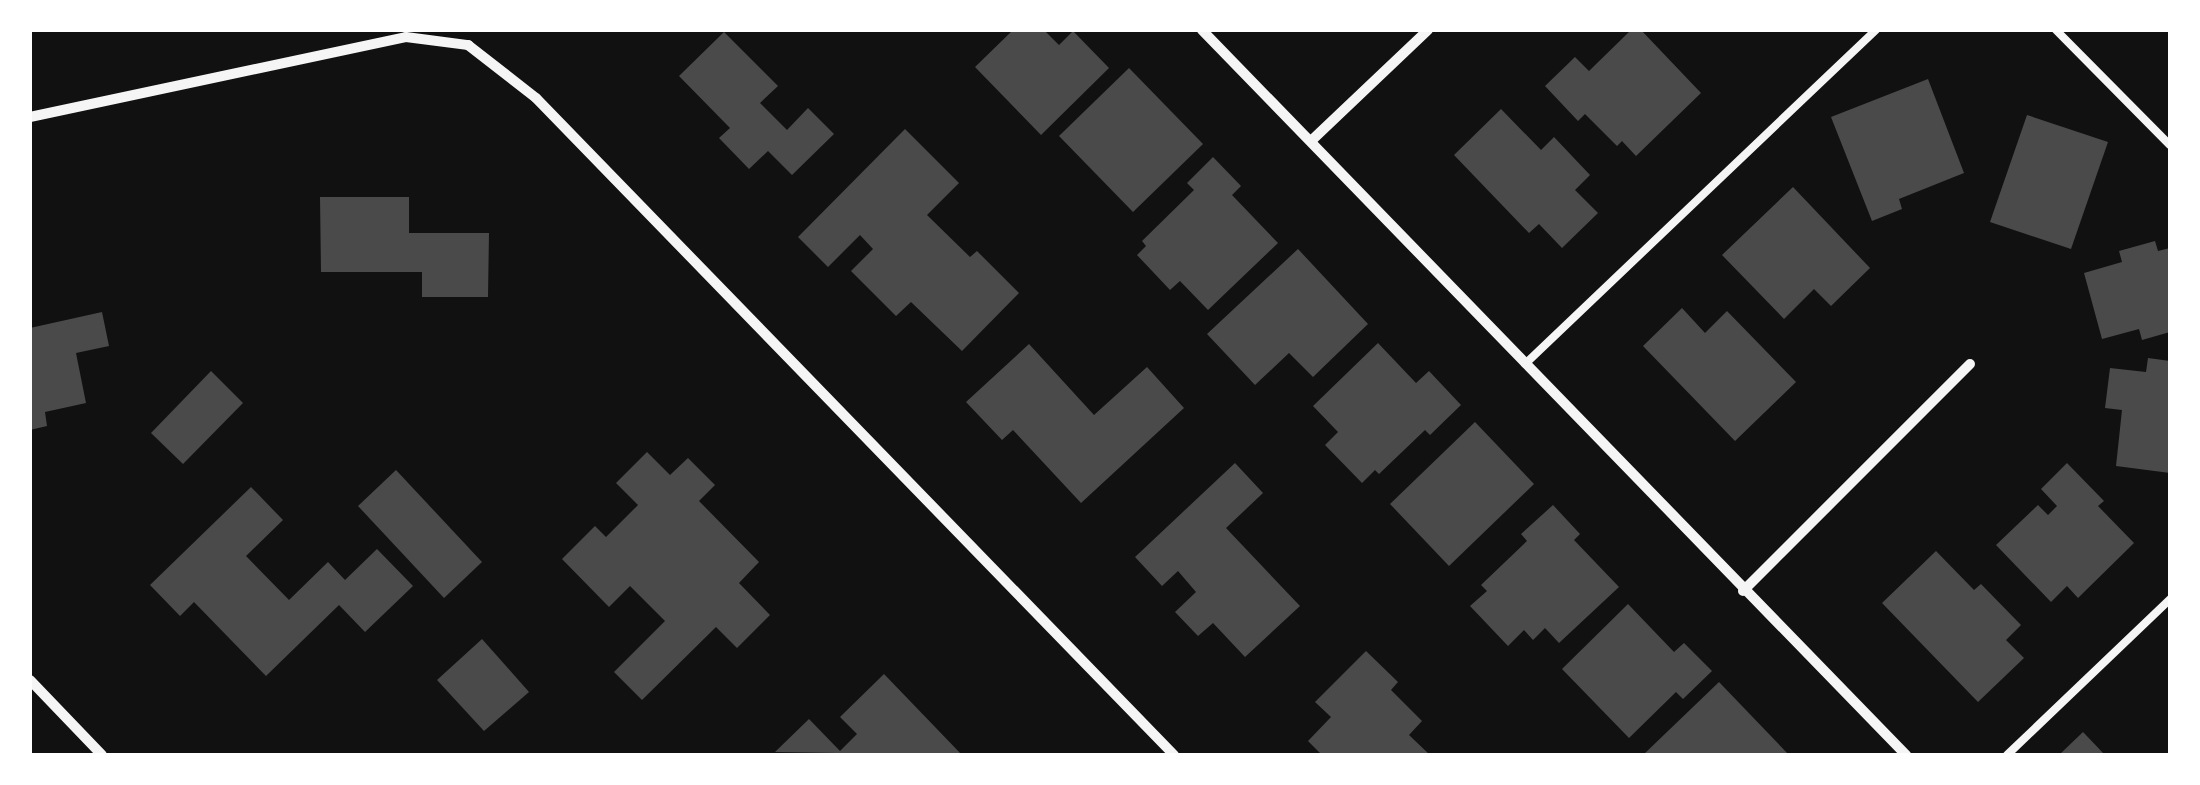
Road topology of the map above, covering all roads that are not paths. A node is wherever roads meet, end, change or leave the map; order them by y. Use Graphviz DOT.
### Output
graph roads {
  1 [pos="1202,30"];
  2 [pos="1428,30"];
  3 [pos="1876,30"];
  4 [pos="2056,30"];
  5 [pos="30,117"];
  6 [pos="1311,141"];
  7 [pos="2170,146"];
  8 [pos="1524,364"];
  9 [pos="1970,364"];
  10 [pos="1743,591"];
  11 [pos="2170,599"];
  12 [pos="30,680"];
  13 [pos="102,755"];
  14 [pos="1174,755"];
  15 [pos="1906,755"];
  16 [pos="2007,755"];
  1 -- 6 [label="street"];
  2 -- 6 [label="street"];
  3 -- 8 [label="lane"];
  4 -- 7 [label="lane"];
  5 -- 14 [label="street"];
  6 -- 8 [label="street"];
  8 -- 10 [label="street"];
  9 -- 10 [label="street"];
  10 -- 15 [label="street"];
  11 -- 16 [label="lane"];
  12 -- 13 [label="street"];
}
